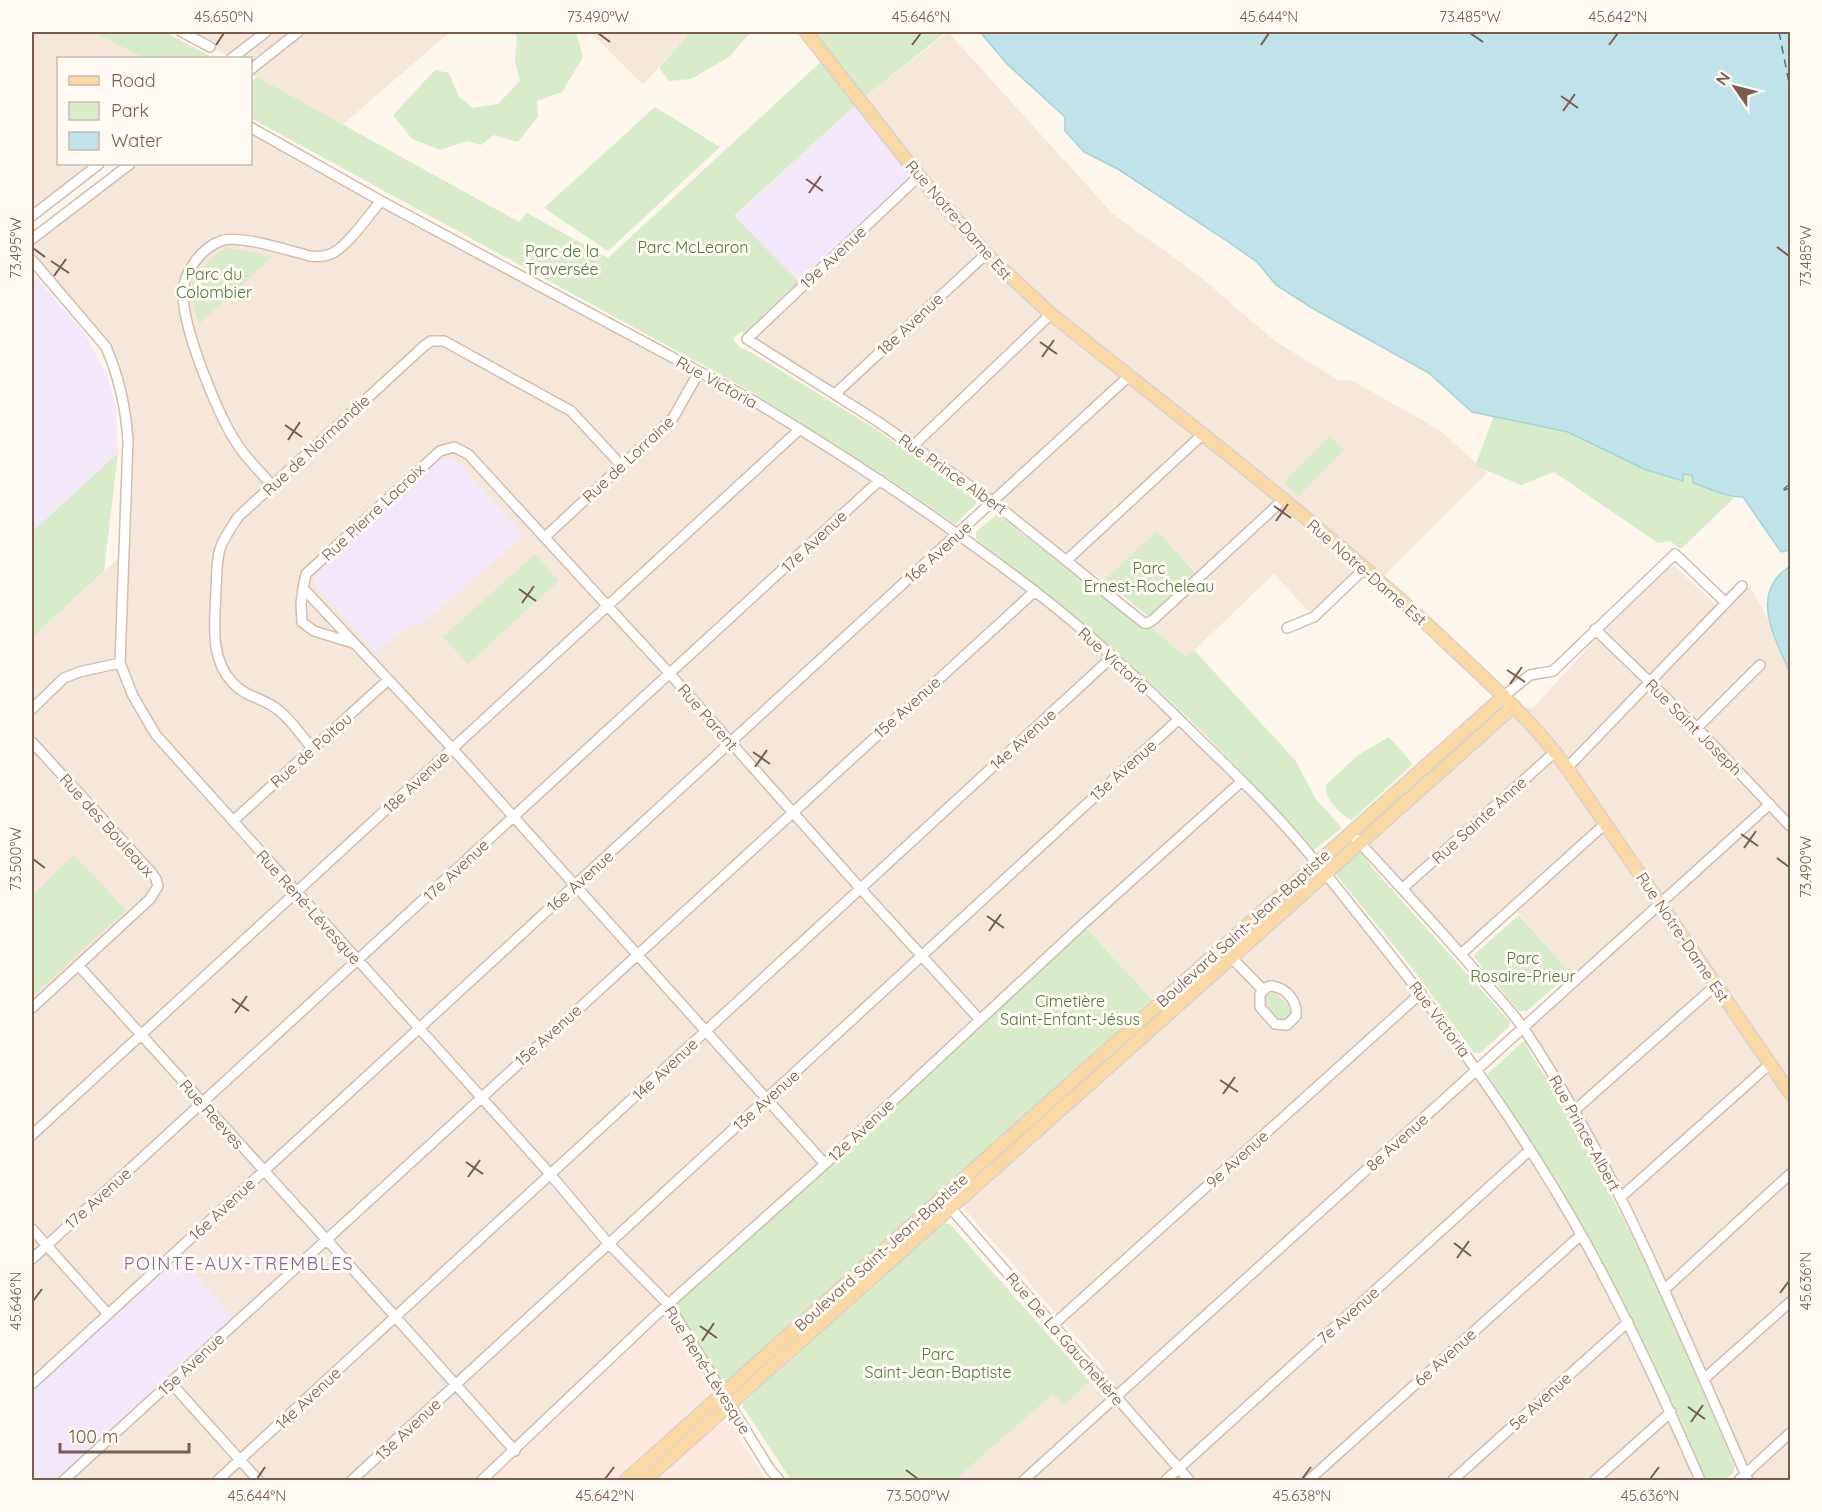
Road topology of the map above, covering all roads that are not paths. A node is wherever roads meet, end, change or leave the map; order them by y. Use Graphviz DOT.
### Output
graph roads {
  1 [pos="182,32"];
  2 [pos="266,32"];
  3 [pos="298,32"];
  4 [pos="806,32"];
  5 [pos="210,47"];
  6 [pos="233,57"];
  7 [pos="252,68"];
  8 [pos="252,128"];
  9 [pos="98,165"];
  10 [pos="129,165"];
  11 [pos="919,176"];
  12 [pos="381,201"];
  13 [pos="32,216"];
  14 [pos="32,239"];
  15 [pos="986,254"];
  16 [pos="32,260"];
  17 [pos="1051,314"];
  18 [pos="747,339"];
  19 [pos="699,372"];
  20 [pos="1129,376"];
  21 [pos="835,394"];
  22 [pos="800,429"];
  23 [pos="1202,435"];
  24 [pos="913,446"];
  25 [pos="454,447"];
  26 [pos="621,465"];
  27 [pos="880,480"];
  28 [pos="272,485"];
  29 [pos="1283,500"];
  30 [pos="993,502"];
  31 [pos="957,534"];
  32 [pos="545,537"];
  33 [pos="1067,560"];
  34 [pos="1365,568"];
  35 [pos="1742,586"];
  36 [pos="303,588"];
  37 [pos="1035,591"];
  38 [pos="1726,603"];
  39 [pos="607,605"];
  40 [pos="1287,628"];
  41 [pos="1595,629"];
  42 [pos="353,643"];
  43 [pos="1112,657"];
  44 [pos="120,663"];
  45 [pos="1760,665"];
  46 [pos="670,674"];
  47 [pos="388,680"];
  48 [pos="1650,682"];
  49 [pos="1504,696"];
  50 [pos="1514,706"];
  51 [pos="32,709"];
  52 [pos="1179,719"];
  53 [pos="1697,728"];
  54 [pos="32,741"];
  55 [pos="730,743"];
  56 [pos="312,748"];
  57 [pos="452,748"];
  58 [pos="1555,752"];
  59 [pos="1567,768"];
  60 [pos="1417,773"];
  61 [pos="1242,781"];
  62 [pos="1426,784"];
  63 [pos="1770,804"];
  64 [pos="792,812"];
  65 [pos="514,817"];
  66 [pos="233,821"];
  67 [pos="1606,823"];
  68 [pos="1791,826"];
  69 [pos="1350,832"];
  70 [pos="1360,843"];
  71 [pos="1317,862"];
  72 [pos="1325,873"];
  73 [pos="574,886"];
  74 [pos="860,888"];
  75 [pos="1403,888"];
  76 [pos="296,892"];
  77 [pos="1660,904"];
  78 [pos="1221,947"];
  79 [pos="637,954"];
  80 [pos="1461,954"];
  81 [pos="921,955"];
  82 [pos="1231,957"];
  83 [pos="357,961"];
  84 [pos="78,965"];
  85 [pos="1181,983"];
  86 [pos="1716,985"];
  87 [pos="1263,990"];
  88 [pos="1421,993"];
  89 [pos="1190,994"];
  90 [pos="32,1008"];
  91 [pos="980,1020"];
  92 [pos="419,1028"];
  93 [pos="1524,1029"];
  94 [pos="706,1031"];
  95 [pos="140,1035"];
  96 [pos="1770,1064"];
  97 [pos="1478,1070"];
  98 [pos="1791,1093"];
  99 [pos="480,1097"];
  100 [pos="767,1099"];
  101 [pos="202,1103"];
  102 [pos="1575,1110"];
  103 [pos="32,1135"];
  104 [pos="1530,1150"];
  105 [pos="825,1164"];
  106 [pos="263,1171"];
  107 [pos="1791,1174"];
  108 [pos="551,1175"];
  109 [pos="1621,1197"];
  110 [pos="941,1198"];
  111 [pos="950,1208"];
  112 [pos="32,1229"];
  113 [pos="1581,1234"];
  114 [pos="327,1239"];
  115 [pos="609,1242"];
  116 [pos="46,1246"];
  117 [pos="32,1259"];
  118 [pos="1665,1289"];
  119 [pos="1791,1302"];
  120 [pos="668,1305"];
  121 [pos="108,1314"];
  122 [pos="396,1317"];
  123 [pos="1628,1322"];
  124 [pos="1053,1325"];
  125 [pos="1704,1379"];
  126 [pos="171,1383"];
  127 [pos="32,1384"];
  128 [pos="456,1385"];
  129 [pos="1116,1397"];
  130 [pos="727,1399"];
  131 [pos="1671,1412"];
  132 [pos="1791,1434"];
  133 [pos="515,1450"];
  134 [pos="240,1460"];
  135 [pos="1179,1468"];
  136 [pos="1744,1478"];
  137 [pos="64,1480"];
  138 [pos="218,1480"];
  139 [pos="258,1480"];
  140 [pos="352,1480"];
  141 [pos="482,1480"];
  142 [pos="626,1480"];
  143 [pos="645,1480"];
  144 [pos="779,1480"];
  145 [pos="1024,1480"];
  146 [pos="1166,1480"];
  147 [pos="1189,1480"];
  148 [pos="1309,1480"];
  149 [pos="1453,1480"];
  150 [pos="1595,1480"];
  151 [pos="1700,1480"];
  1 -- 5 [label="street"];
  2 -- 6 [label="street"];
  3 -- 7 [label="street"];
  4 -- 11 [label="main road, Rue Notre-Dame Est"];
  8 -- 12 [label="street, Rue Victoria"];
  9 -- 13 [label="street"];
  10 -- 14 [label="street"];
  11 -- 15 [label="main road, Rue Notre-Dame Est"];
  11 -- 18 [label="street, 19e Avenue"];
  12 -- 19 [label="street, Rue Victoria"];
  12 -- 28 [label="street"];
  15 -- 17 [label="main road, Rue Notre-Dame Est"];
  15 -- 21 [label="street, 18e Avenue"];
  16 -- 44 [label="street, Rue René-Lévesque"];
  17 -- 20 [label="main road, Rue Notre-Dame Est"];
  17 -- 24 [label="street"];
  18 -- 21 [label="street, Rue Prince Albert"];
  19 -- 22 [label="street, Rue Victoria"];
  19 -- 26 [label="street, Rue de Lorraine"];
  20 -- 23 [label="main road, Rue Notre-Dame Est"];
  20 -- 30 [label="street, 16e Avenue"];
  21 -- 24 [label="street, Rue Prince Albert"];
  22 -- 27 [label="street, Rue Victoria"];
  22 -- 39 [label="street, 18e Avenue"];
  23 -- 29 [label="main road, Rue Notre-Dame Est"];
  23 -- 33 [label="street"];
  24 -- 30 [label="street, Rue Prince Albert"];
  25 -- 32 [label="street, Rue Parent"];
  25 -- 36 [label="street, Rue Pierre Lacroix"];
  26 -- 28 [label="street, Rue de Normandie"];
  26 -- 32 [label="street, Rue de Lorraine"];
  27 -- 31 [label="street, Rue Victoria"];
  27 -- 46 [label="street, 17e Avenue"];
  28 -- 56 [label="street, Rue de Normandie"];
  29 -- 33 [label="street, Rue Prince Albert"];
  29 -- 34 [label="main road, Rue Notre-Dame Est"];
  30 -- 31 [label="street, 16e Avenue"];
  30 -- 33 [label="street, Rue Prince Albert"];
  31 -- 37 [label="street, Rue Victoria"];
  31 -- 55 [label="street, 16e Avenue"];
  32 -- 39 [label="street, Rue Parent"];
  34 -- 40 [label="street"];
  34 -- 49 [label="main road, Rue Notre-Dame Est"];
  35 -- 38 [label="street"];
  36 -- 42 [label="street"];
  36 -- 42 [label="street"];
  37 -- 43 [label="street, Rue Victoria"];
  37 -- 64 [label="street, 15e Avenue"];
  38 -- 41 [label="street, Boulevard Saint-Jean-Baptiste"];
  38 -- 48 [label="street"];
  39 -- 46 [label="street, Rue Parent"];
  39 -- 57 [label="street, 18e Avenue"];
  41 -- 48 [label="street, Rue Saint Joseph"];
  41 -- 49 [label="street, Boulevard Saint-Jean-Baptiste"];
  42 -- 47 [label="street"];
  43 -- 52 [label="street, Rue Victoria"];
  43 -- 74 [label="street, 14e Avenue"];
  44 -- 51 [label="street"];
  44 -- 66 [label="street, Rue René-Lévesque"];
  45 -- 53 [label="street"];
  46 -- 55 [label="street, Rue Parent"];
  46 -- 65 [label="street, 17e Avenue"];
  47 -- 56 [label="street, Rue de Poitou"];
  47 -- 57 [label="street"];
  48 -- 53 [label="street, Rue Saint Joseph"];
  48 -- 59 [label="street"];
  49 -- 50 [label="main road, Rue Notre-Dame Est"];
  49 -- 60 [label="main road, Boulevard Saint-Jean-Baptiste"];
  50 -- 58 [label="main road, Rue Notre-Dame Est"];
  50 -- 62 [label="main road, Boulevard Saint-Jean-Baptiste"];
  52 -- 61 [label="street, Rue Victoria"];
  52 -- 81 [label="street, 13e Avenue"];
  53 -- 63 [label="street, Rue Saint Joseph"];
  54 -- 84 [label="street, Rue des Bouleaux"];
  55 -- 64 [label="street, Rue Parent"];
  55 -- 73 [label="street, 16e Avenue"];
  56 -- 66 [label="street, Rue de Poitou"];
  57 -- 65 [label="street"];
  57 -- 76 [label="street, 18e Avenue"];
  58 -- 59 [label="main road, Rue Notre-Dame Est"];
  58 -- 75 [label="street, Rue Sainte Anne"];
  59 -- 67 [label="main road, Rue Notre-Dame Est"];
  60 -- 62 [label="main road"];
  60 -- 69 [label="main road, Boulevard Saint-Jean-Baptiste"];
  61 -- 71 [label="street, Rue Victoria"];
  61 -- 91 [label="street, 12e Avenue"];
  62 -- 70 [label="main road, Boulevard Saint-Jean-Baptiste"];
  63 -- 68 [label="street, Rue Saint Joseph"];
  63 -- 77 [label="street, 8e Avenue"];
  64 -- 74 [label="street, Rue Parent"];
  64 -- 79 [label="street, 15e Avenue"];
  65 -- 73 [label="street"];
  65 -- 83 [label="street, 17e Avenue"];
  66 -- 76 [label="street, Rue René-Lévesque"];
  67 -- 77 [label="main road, Rue Notre-Dame Est"];
  67 -- 80 [label="street"];
  69 -- 70 [label="street, Rue Prince-Albert"];
  69 -- 71 [label="main road, Boulevard Saint-Jean-Baptiste"];
  70 -- 72 [label="main road, Boulevard Saint-Jean-Baptiste"];
  70 -- 75 [label="street, Rue Prince-Albert"];
  71 -- 72 [label="street, Rue Victoria"];
  71 -- 78 [label="main road, Boulevard Saint-Jean-Baptiste"];
  72 -- 82 [label="main road, Boulevard Saint-Jean-Baptiste"];
  72 -- 88 [label="street, Rue Victoria"];
  73 -- 79 [label="street"];
  73 -- 92 [label="street, 16e Avenue"];
  74 -- 81 [label="street, Rue Parent"];
  74 -- 94 [label="street, 14e Avenue"];
  75 -- 80 [label="street, Rue Prince-Albert"];
  76 -- 83 [label="street, Rue René-Lévesque"];
  76 -- 95 [label="street, 18e Avenue"];
  77 -- 86 [label="main road, Rue Notre-Dame Est"];
  77 -- 93 [label="street, 8e Avenue"];
  78 -- 82 [label="street"];
  78 -- 85 [label="main road, Boulevard Saint-Jean-Baptiste"];
  79 -- 94 [label="street"];
  79 -- 99 [label="street, 15e Avenue"];
  80 -- 93 [label="street, Rue Prince-Albert"];
  81 -- 91 [label="street, Rue Parent"];
  81 -- 100 [label="street, 13e Avenue"];
  82 -- 87 [label="street"];
  82 -- 89 [label="main road, Boulevard Saint-Jean-Baptiste"];
  83 -- 92 [label="street, Rue René-Lévesque"];
  83 -- 101 [label="street, 17e Avenue"];
  84 -- 90 [label="street, Rue des Bouleaux"];
  84 -- 95 [label="street, Rue Reeves"];
  85 -- 89 [label="main road"];
  85 -- 110 [label="main road, Boulevard Saint-Jean-Baptiste"];
  86 -- 96 [label="main road, Rue Notre-Dame Est"];
  86 -- 102 [label="street"];
  87 -- 87 [label="street"];
  88 -- 97 [label="street, Rue Victoria"];
  88 -- 124 [label="street, 9e Avenue"];
  89 -- 111 [label="main road, Boulevard Saint-Jean-Baptiste"];
  91 -- 105 [label="street, 12e Avenue"];
  92 -- 99 [label="street, Rue René-Lévesque"];
  92 -- 106 [label="street, 16e Avenue"];
  93 -- 97 [label="street, 8e Avenue"];
  93 -- 102 [label="street, Rue Prince-Albert"];
  94 -- 100 [label="street"];
  94 -- 108 [label="street, 14e Avenue"];
  95 -- 101 [label="street, Rue Reeves"];
  95 -- 103 [label="street, 18e Avenue"];
  96 -- 98 [label="main road, Rue Notre-Dame Est"];
  96 -- 109 [label="street"];
  97 -- 104 [label="street, Rue Victoria"];
  97 -- 129 [label="street, 8e Avenue"];
  99 -- 108 [label="street, Rue René-Lévesque"];
  99 -- 114 [label="street, 15e Avenue"];
  100 -- 105 [label="street"];
  100 -- 115 [label="street, 13e Avenue"];
  101 -- 106 [label="street, Rue Reeves"];
  101 -- 116 [label="street, 17e Avenue"];
  102 -- 109 [label="street, Rue Prince-Albert"];
  104 -- 113 [label="street, Rue Victoria"];
  104 -- 135 [label="street, 7e Avenue"];
  105 -- 120 [label="street, 12e Avenue"];
  106 -- 114 [label="street, Rue Reeves"];
  106 -- 121 [label="street, 16e Avenue"];
  107 -- 118 [label="street"];
  108 -- 115 [label="street, Rue René-Lévesque"];
  108 -- 122 [label="street, 14e Avenue"];
  109 -- 118 [label="street, Rue Prince-Albert"];
  110 -- 111 [label="street, Rue De La Gauchetière"];
  110 -- 130 [label="main road, Boulevard Saint-Jean-Baptiste"];
  111 -- 124 [label="street, Rue De La Gauchetière"];
  111 -- 130 [label="main road, Boulevard Saint-Jean-Baptiste"];
  112 -- 116 [label="street"];
  113 -- 123 [label="street, Rue Victoria"];
  113 -- 148 [label="street, 6e Avenue"];
  114 -- 122 [label="street, Rue Reeves"];
  114 -- 126 [label="street, 15e Avenue"];
  115 -- 120 [label="street, Rue René-Lévesque"];
  115 -- 128 [label="street, 13e Avenue"];
  116 -- 117 [label="street, 17e Avenue"];
  116 -- 121 [label="street"];
  118 -- 125 [label="street, Rue Prince-Albert"];
  119 -- 125 [label="street"];
  120 -- 130 [label="street, Rue René-Lévesque"];
  120 -- 133 [label="street, 12e Avenue"];
  121 -- 127 [label="street, 16e Avenue"];
  122 -- 128 [label="street, Rue Reeves"];
  122 -- 134 [label="street, 14e Avenue"];
  123 -- 131 [label="street, Rue Victoria"];
  123 -- 149 [label="street, 5e Avenue"];
  124 -- 129 [label="street, Rue De La Gauchetière"];
  125 -- 136 [label="street, Rue Prince-Albert"];
  126 -- 134 [label="street"];
  126 -- 137 [label="street, 15e Avenue"];
  128 -- 133 [label="street, Rue Reeves"];
  128 -- 140 [label="street, 13e Avenue"];
  129 -- 135 [label="street, Rue De La Gauchetière"];
  129 -- 145 [label="street, 8e Avenue"];
  130 -- 142 [label="main road, Boulevard Saint-Jean-Baptiste"];
  130 -- 143 [label="main road, Boulevard Saint-Jean-Baptiste"];
  130 -- 144 [label="street, Rue René-Lévesque"];
  131 -- 150 [label="street"];
  131 -- 151 [label="street, Rue Victoria"];
  132 -- 136 [label="street"];
  133 -- 141 [label="street, 12e Avenue"];
  134 -- 138 [label="street, 14e Avenue"];
  134 -- 139 [label="street"];
  135 -- 146 [label="street, 7e Avenue"];
  135 -- 147 [label="street, Rue De La Gauchetière"];
}
